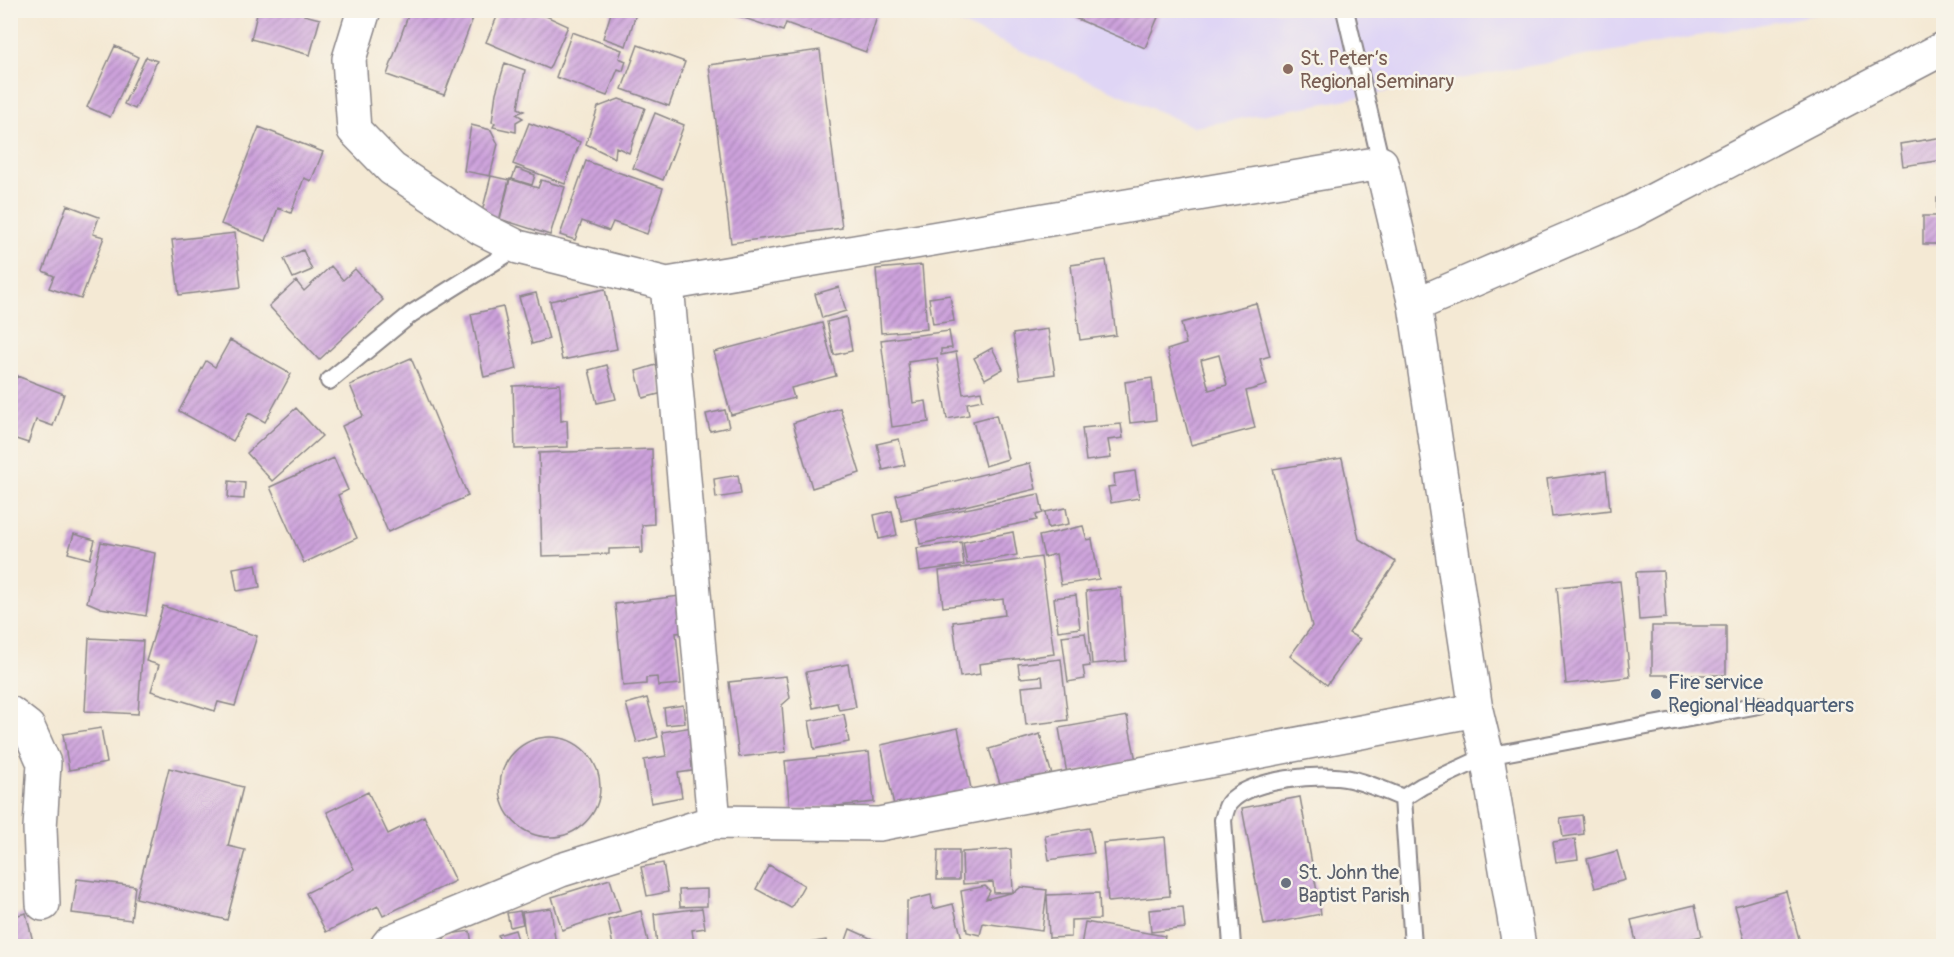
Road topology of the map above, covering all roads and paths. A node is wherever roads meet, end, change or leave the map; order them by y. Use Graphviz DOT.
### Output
graph roads {
  1 [pos="364,10"];
  2 [pos="1345,10"];
  3 [pos="1944,48"];
  4 [pos="1381,163"];
  5 [pos="518,247"];
  6 [pos="667,284"];
  7 [pos="1415,305"];
  8 [pos="329,381"];
  9 [pos="1760,705"];
  10 [pos="1476,710"];
  11 [pos="10,713"];
  12 [pos="1487,756"];
  13 [pos="1403,798"];
  14 [pos="714,822"];
  15 [pos="43,904"];
  16 [pos="387,946"];
  17 [pos="1232,946"];
  18 [pos="1413,946"];
  19 [pos="1519,946"];
  1 -- 5 [label="street"];
  2 -- 4 [label="lane"];
  3 -- 7 [label="street"];
  4 -- 6 [label="street"];
  4 -- 7 [label="street"];
  5 -- 6 [label="street"];
  5 -- 8 [label="lane"];
  6 -- 14 [label="street"];
  7 -- 10 [label="street"];
  9 -- 12 [label="lane"];
  10 -- 12 [label="street"];
  10 -- 14 [label="street"];
  11 -- 15 [label="street"];
  12 -- 13 [label="lane"];
  12 -- 19 [label="street"];
  13 -- 17 [label="lane"];
  13 -- 18 [label="lane"];
  14 -- 16 [label="street"];
}
